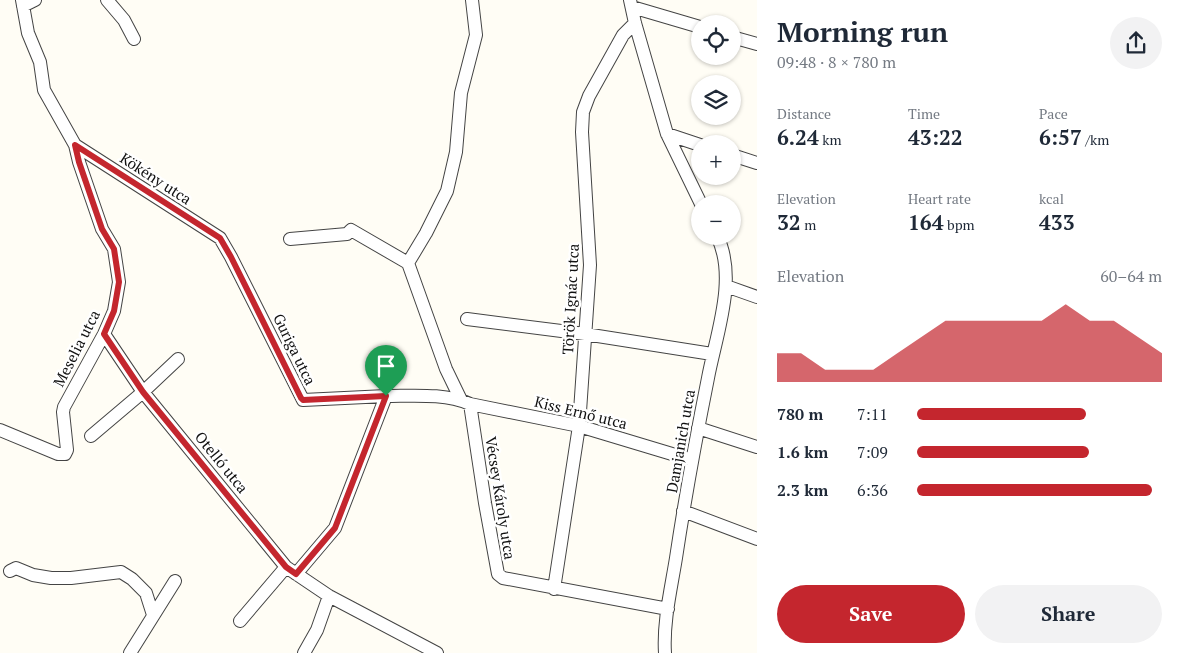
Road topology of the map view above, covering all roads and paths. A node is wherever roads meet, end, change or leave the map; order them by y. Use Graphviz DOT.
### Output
graph roads {
  1 [pos="35,0"];
  2 [pos="107,0"];
  3 [pos="472,0"];
  4 [pos="19,2"];
  5 [pos="631,3"];
  6 [pos="634,23"];
  7 [pos="691,24"];
  8 [pos="134,39"];
  9 [pos="741,40"];
  10 [pos="757,44"];
  11 [pos="667,134"];
  12 [pos="691,142"];
  13 [pos="75,145"];
  14 [pos="741,158"];
  15 [pos="757,163"];
  16 [pos="697,195"];
  17 [pos="220,238"];
  18 [pos="290,239"];
  19 [pos="720,245"];
  20 [pos="408,263"];
  21 [pos="726,286"];
  22 [pos="757,297"];
  23 [pos="467,319"];
  24 [pos="104,334"];
  25 [pos="585,334"];
  26 [pos="712,354"];
  27 [pos="178,359"];
  28 [pos="143,392"];
  29 [pos="386,396"];
  30 [pos="465,402"];
  31 [pos="579,426"];
  32 [pos="698,428"];
  33 [pos="0,430"];
  34 [pos="91,436"];
  35 [pos="757,447"];
  36 [pos="692,460"];
  37 [pos="683,511"];
  38 [pos="757,539"];
  39 [pos="291,570"];
  40 [pos="10,571"];
  41 [pos="175,581"];
  42 [pos="554,588"];
  43 [pos="329,596"];
  44 [pos="668,610"];
  45 [pos="153,615"];
  46 [pos="240,621"];
  47 [pos="130,653"];
  48 [pos="304,653"];
  49 [pos="436,653"];
  50 [pos="665,653"];
  1 -- 4 [label="street"];
  2 -- 8 [label="street"];
  3 -- 20 [label="street"];
  4 -- 13 [label="street, Meselia utca"];
  5 -- 6 [label="street"];
  5 -- 7 [label="street"];
  6 -- 11 [label="street"];
  6 -- 25 [label="street, Török Ignác utca"];
  9 -- 10 [label="street"];
  11 -- 12 [label="street"];
  11 -- 16 [label="street"];
  13 -- 17 [label="street, Kökény utca"];
  13 -- 24 [label="street, Meselia utca"];
  14 -- 15 [label="street"];
  17 -- 29 [label="street, Guriga utca"];
  18 -- 20 [label="street"];
  19 -- 21 [label="street, Damjanich utca"];
  20 -- 30 [label="street, Vécsey Károly utca"];
  21 -- 22 [label="street"];
  21 -- 26 [label="street, Damjanich utca"];
  23 -- 25 [label="street"];
  24 -- 28 [label="street, Otelló utca"];
  24 -- 33 [label="street, Meselia utca"];
  25 -- 26 [label="street"];
  25 -- 31 [label="street, Török Ignác utca"];
  26 -- 32 [label="street, Damjanich utca"];
  27 -- 28 [label="street"];
  28 -- 34 [label="street"];
  28 -- 39 [label="street, Otelló utca"];
  29 -- 30 [label="street, Kiss Ernő utca"];
  29 -- 39 [label="street"];
  30 -- 31 [label="street, Kiss Ernő utca"];
  30 -- 42 [label="street, Vécsey Károly utca"];
  31 -- 36 [label="street, Kiss Ernő utca"];
  31 -- 42 [label="street, Török Ignác utca"];
  32 -- 35 [label="street"];
  32 -- 36 [label="street, Damjanich utca"];
  36 -- 37 [label="street, Damjanich utca"];
  37 -- 38 [label="street"];
  37 -- 44 [label="street, Damjanich utca"];
  39 -- 43 [label="street, Otelló utca"];
  39 -- 46 [label="street"];
  40 -- 45 [label="street"];
  41 -- 45 [label="street"];
  42 -- 44 [label="street, Vécsey Károly utca"];
  43 -- 48 [label="street"];
  43 -- 49 [label="street, Otelló utca"];
  44 -- 50 [label="street, Damjanich utca"];
  45 -- 47 [label="street"];
}
